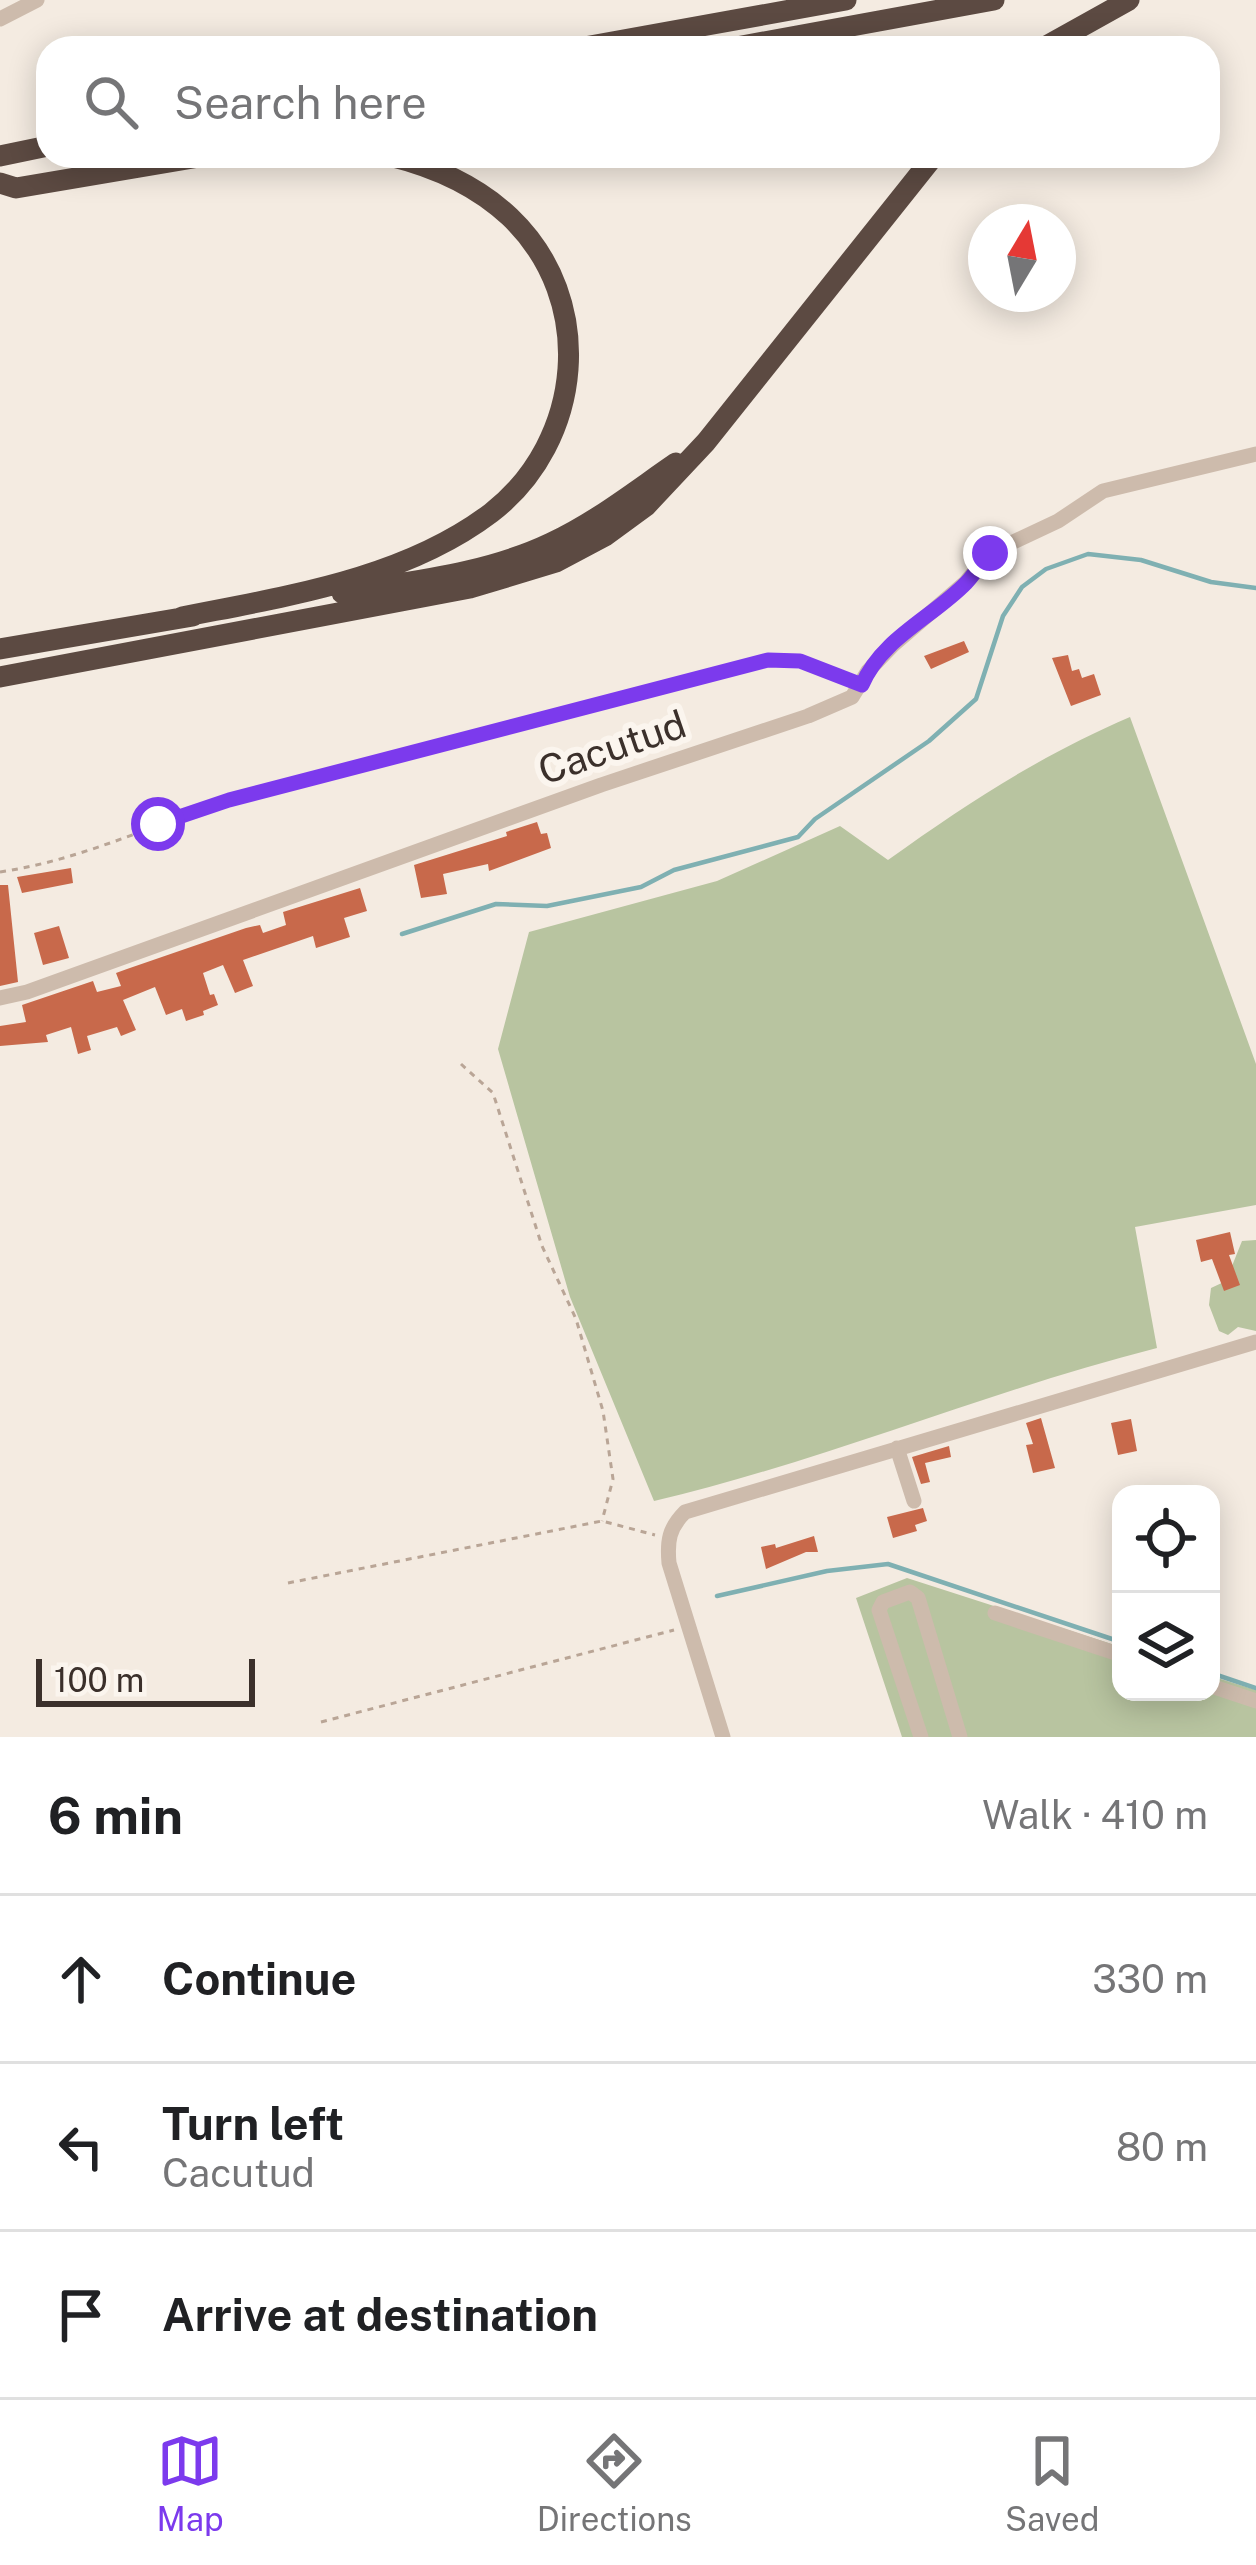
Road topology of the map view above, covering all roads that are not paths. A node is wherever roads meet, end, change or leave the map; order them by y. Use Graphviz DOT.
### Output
graph roads {
  1 [pos="38,0"];
  2 [pos="846,0"];
  3 [pos="994,0"];
  4 [pos="1129,0"];
  5 [pos="0,19"];
  6 [pos="646,36"];
  7 [pos="796,36"];
  8 [pos="1064,36"];
  9 [pos="36,148"];
  10 [pos="0,156"];
  11 [pos="73,168"];
  12 [pos="134,168"];
  13 [pos="430,168"];
  14 [pos="924,168"];
  15 [pos="0,182"];
  16 [pos="706,442"];
  17 [pos="1256,454"];
  18 [pos="182,617"];
  19 [pos="0,649"];
  20 [pos="0,677"];
  21 [pos="0,998"];
  22 [pos="1256,1342"];
  23 [pos="897,1448"];
  24 [pos="914,1501"];
  25 [pos="995,1613"];
  26 [pos="1112,1652"];
  27 [pos="1220,1689"];
  28 [pos="1256,1701"];
  29 [pos="723,1737"];
  30 [pos="921,1737"];
  31 [pos="960,1737"];
  1 -- 5 [label="street"];
  2 -- 6 [label="highway"];
  3 -- 7 [label="highway"];
  4 -- 8 [label="highway"];
  9 -- 10 [label="highway"];
  11 -- 15 [label="highway"];
  12 -- 15 [label="highway"];
  13 -- 18 [label="highway"];
  14 -- 16 [label="highway"];
  16 -- 18 [label="highway"];
  16 -- 20 [label="highway"];
  17 -- 21 [label="street, Cacutud"];
  18 -- 19 [label="highway"];
  22 -- 23 [label="street"];
  23 -- 24 [label="street"];
  23 -- 29 [label="street"];
  25 -- 26 [label="street"];
  27 -- 28 [label="street"];
  30 -- 31 [label="street"];
}
